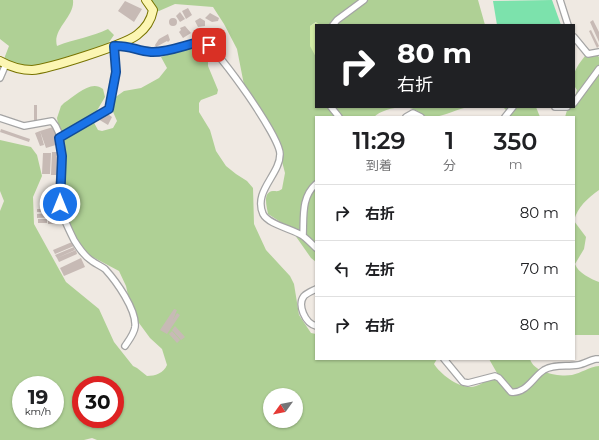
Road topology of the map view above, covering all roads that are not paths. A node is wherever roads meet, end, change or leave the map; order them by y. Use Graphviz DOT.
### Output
graph roads {
  1 [pos="146,0"];
  2 [pos="364,0"];
  3 [pos="560,0"];
  4 [pos="334,24"];
  5 [pos="568,24"];
  6 [pos="575,38"];
  7 [pos="114,46"];
  8 [pos="599,52"];
  9 [pos="3,63"];
  10 [pos="599,70"];
  11 [pos="0,78"];
  12 [pos="575,102"];
  13 [pos="332,108"];
  14 [pos="338,116"];
  15 [pos="0,118"];
  16 [pos="59,138"];
  17 [pos="315,185"];
  18 [pos="302,236"];
  19 [pos="315,247"];
  20 [pos="315,290"];
  21 [pos="315,325"];
  22 [pos="125,346"];
  23 [pos="599,359"];
  24 [pos="445,360"];
  1 -- 7 [label="main road"];
  2 -- 4 [label="street"];
  3 -- 5 [label="street"];
  6 -- 8 [label="street"];
  7 -- 9 [label="main road"];
  7 -- 16 [label="street"];
  7 -- 18 [label="street"];
  9 -- 11 [label="street"];
  10 -- 12 [label="street"];
  13 -- 14 [label="street"];
  15 -- 16 [label="street"];
  16 -- 22 [label="street"];
  17 -- 18 [label="street"];
  18 -- 19 [label="street"];
  20 -- 21 [label="street"];
  23 -- 24 [label="street"];
}
